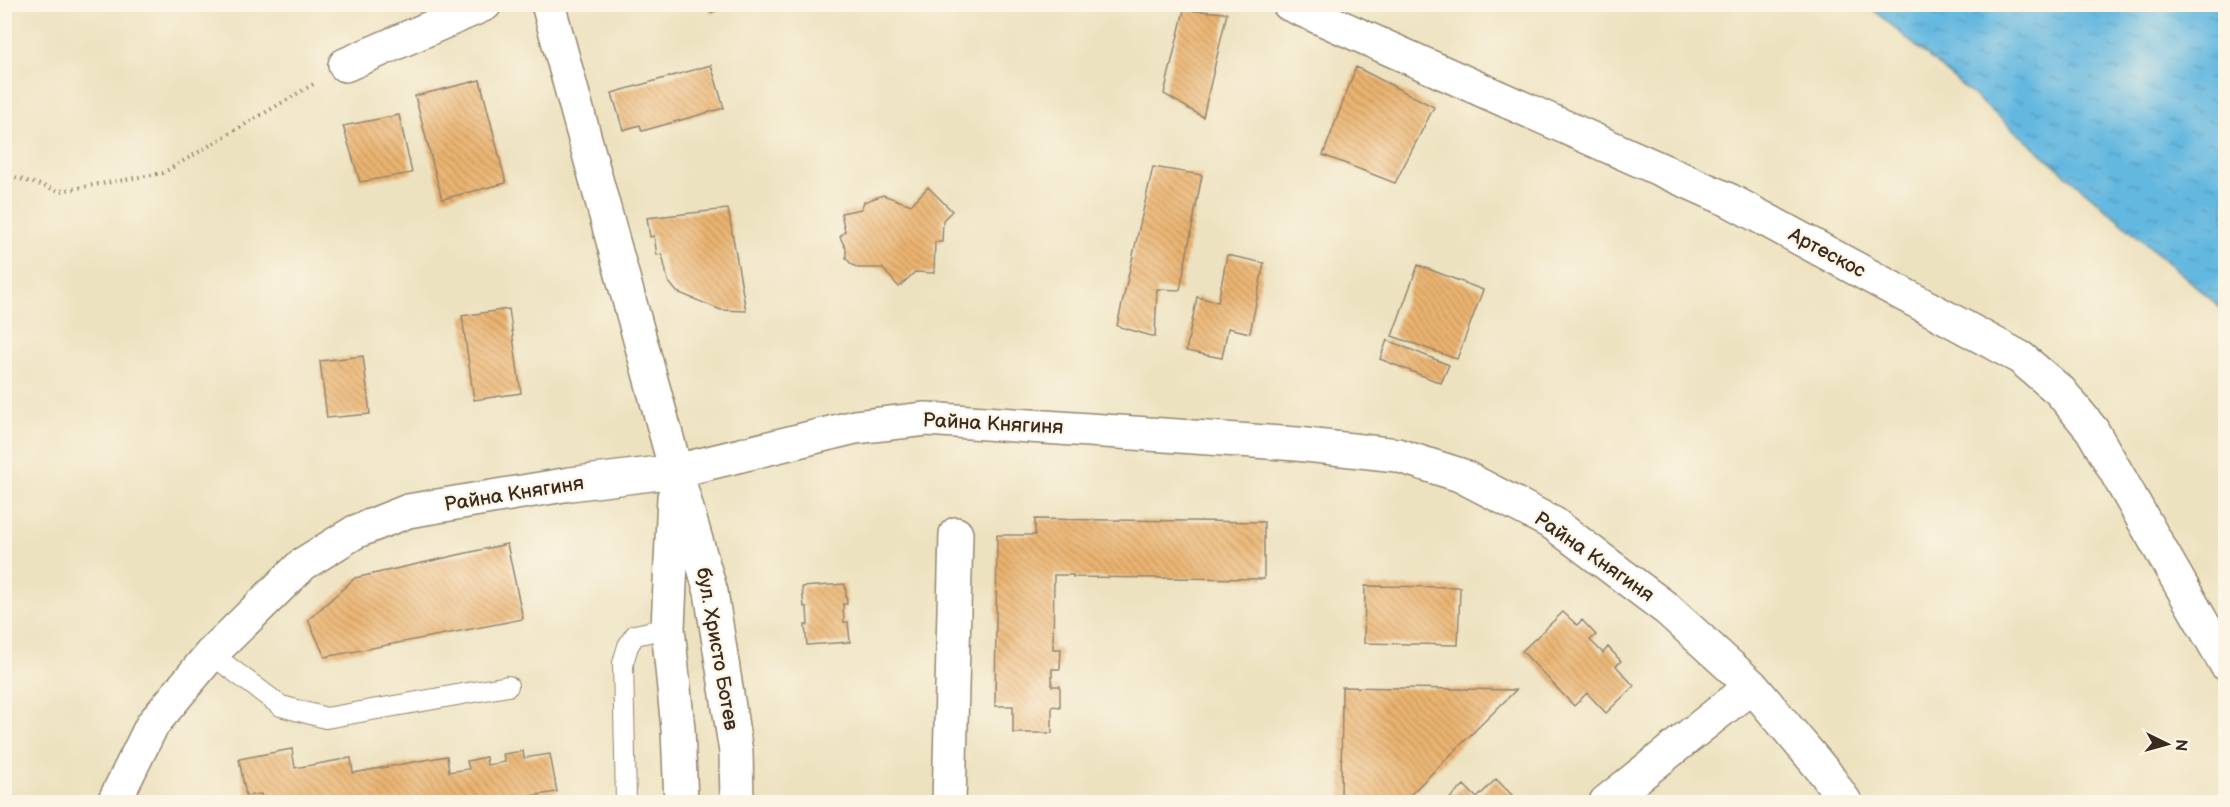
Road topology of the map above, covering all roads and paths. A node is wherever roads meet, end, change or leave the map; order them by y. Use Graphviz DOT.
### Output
graph roads {
  1 [pos="484,4"];
  2 [pos="548,4"];
  3 [pos="1289,4"];
  4 [pos="345,65"];
  5 [pos="4,174"];
  6 [pos="676,471"];
  7 [pos="956,534"];
  8 [pos="668,628"];
  9 [pos="211,654"];
  10 [pos="2226,664"];
  11 [pos="508,686"];
  12 [pos="1752,686"];
  13 [pos="114,802"];
  14 [pos="626,802"];
  15 [pos="681,802"];
  16 [pos="737,802"];
  17 [pos="949,802"];
  18 [pos="1606,802"];
  19 [pos="1845,802"];
  1 -- 4 [label="street"];
  2 -- 6 [label="street"];
  3 -- 10 [label="street, Артескос"];
  4 -- 5 [label="path"];
  6 -- 8 [label="street, бул. Христо Ботев"];
  6 -- 9 [label="street, Райна Княгиня"];
  6 -- 12 [label="street, Райна Княгиня"];
  6 -- 16 [label="street, бул. Христо Ботев"];
  7 -- 17 [label="street"];
  8 -- 14 [label="lane"];
  8 -- 15 [label="street, бул. Христо Ботев"];
  9 -- 11 [label="lane"];
  9 -- 13 [label="street, Райна Княгиня"];
  12 -- 18 [label="street"];
  12 -- 19 [label="street, Райна Княгиня"];
}
